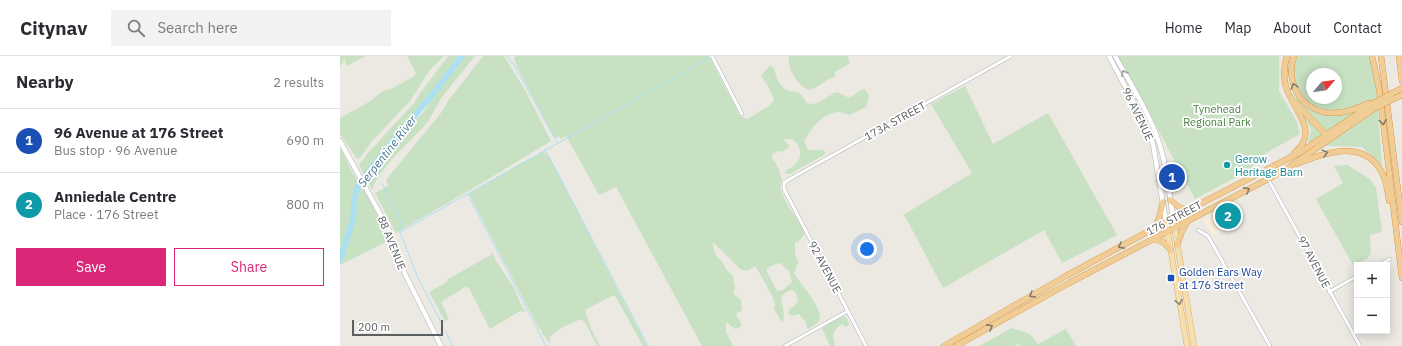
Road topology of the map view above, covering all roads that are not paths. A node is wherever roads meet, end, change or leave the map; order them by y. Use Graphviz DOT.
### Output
graph roads {
  1 [pos="713,56"];
  2 [pos="1011,56"];
  3 [pos="1109,56"];
  4 [pos="1115,56"];
  5 [pos="1287,56"];
  6 [pos="1294,56"];
  7 [pos="1372,56"];
  8 [pos="1381,56"];
  9 [pos="1399,56"];
  10 [pos="1402,81"];
  11 [pos="1402,88"];
  12 [pos="1290,95"];
  13 [pos="1402,95"];
  14 [pos="1375,104"];
  15 [pos="742,114"];
  16 [pos="1328,137"];
  17 [pos="340,141"];
  18 [pos="1289,157"];
  19 [pos="1289,166"];
  20 [pos="1268,179"];
  21 [pos="1278,186"];
  22 [pos="1273,188"];
  23 [pos="784,189"];
  24 [pos="1170,200"];
  25 [pos="1163,202"];
  26 [pos="1188,210"];
  27 [pos="1173,218"];
  28 [pos="1188,221"];
  29 [pos="1166,222"];
  30 [pos="1402,222"];
  31 [pos="1155,228"];
  32 [pos="1174,228"];
  33 [pos="1198,230"];
  34 [pos="1168,231"];
  35 [pos="1153,239"];
  36 [pos="1177,245"];
  37 [pos="1171,250"];
  38 [pos="1390,259"];
  39 [pos="1384,262"];
  40 [pos="1354,278"];
  41 [pos="1402,278"];
  42 [pos="1402,281"];
  43 [pos="1329,292"];
  44 [pos="848,311"];
  45 [pos="441,346"];
  46 [pos="785,346"];
  47 [pos="866,346"];
  48 [pos="944,346"];
  49 [pos="956,346"];
  50 [pos="1187,346"];
  51 [pos="1194,346"];
  52 [pos="1270,346"];
  53 [pos="1360,346"];
  1 -- 15 [label="street"];
  2 -- 23 [label="street, 173A STREET"];
  3 -- 25 [label="main road, 96 AVENUE"];
  24 -- 4 [label="main road, 96 AVENUE, one-way"];
  5 -- 12 [label="highway"];
  14 -- 6 [label="highway, one-way"];
  7 -- 41 [label="highway, one-way"];
  8 -- 30 [label="highway"];
  9 -- 10 [label="highway"];
  11 -- 14 [label="highway, bridge"];
  12 -- 16 [label="highway"];
  12 -- 18 [label="highway"];
  13 -- 14 [label="highway, 176 STREET, bridge"];
  14 -- 16 [label="highway, 176 STREET"];
  16 -- 18 [label="highway, 176 STREET"];
  16 -- 19 [label="highway, 176 STREET"];
  17 -- 45 [label="main road, 88 AVENUE"];
  18 -- 26 [label="highway, 176 STREET"];
  19 -- 20 [label="highway, 176 STREET"];
  19 -- 41 [label="highway, one-way"];
  20 -- 22 [label="street, 97 AVENUE"];
  28 -- 20 [label="highway, 176 STREET, one-way"];
  21 -- 22 [label="street"];
  22 -- 43 [label="street, 97 AVENUE"];
  23 -- 44 [label="street, 92 AVENUE"];
  24 -- 26 [label="highway"];
  24 -- 27 [label="main road, 96 AVENUE"];
  25 -- 29 [label="main road, 96 AVENUE"];
  25 -- 31 [label="highway"];
  26 -- 27 [label="highway, 176 STREET"];
  27 -- 29 [label="highway, 176 STREET"];
  27 -- 32 [label="main road"];
  28 -- 32 [label="highway, 176 STREET"];
  28 -- 36 [label="highway"];
  29 -- 31 [label="highway, 176 STREET"];
  29 -- 34 [label="main road"];
  31 -- 48 [label="highway, 176 STREET, one-way"];
  32 -- 34 [label="highway, 176 STREET"];
  32 -- 36 [label="main road"];
  33 -- 52 [label="street"];
  34 -- 35 [label="highway, 176 STREET"];
  34 -- 37 [label="main road"];
  35 -- 37 [label="highway"];
  49 -- 35 [label="highway, 176 STREET, one-way"];
  36 -- 51 [label="main road"];
  37 -- 50 [label="main road, one-way"];
  38 -- 39 [label="street"];
  40 -- 43 [label="street"];
  41 -- 42 [label="highway"];
  43 -- 53 [label="street, 97 AVENUE"];
  44 -- 46 [label="street"];
  44 -- 47 [label="street, 92 AVENUE"];
}
